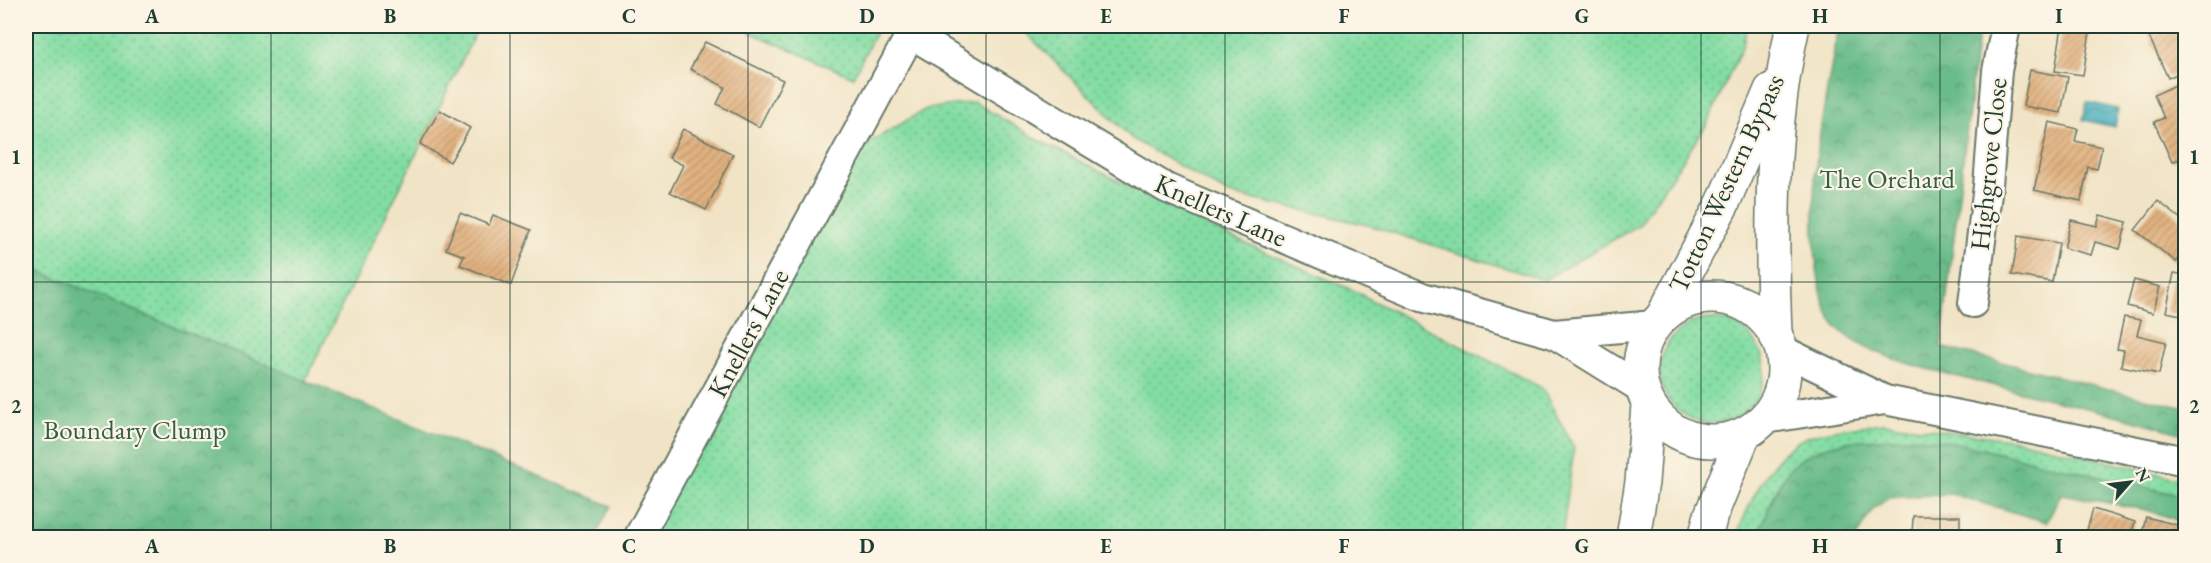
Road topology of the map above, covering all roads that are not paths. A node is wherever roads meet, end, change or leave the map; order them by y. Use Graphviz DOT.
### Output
graph roads {
  1 [pos="2006,26"];
  2 [pos="913,30"];
  3 [pos="1790,39"];
  4 [pos="1973,303"];
  5 [pos="1659,320"];
  6 [pos="1554,334"];
  7 [pos="1778,341"];
  8 [pos="1645,396"];
  9 [pos="1885,400"];
  10 [pos="1755,427"];
  11 [pos="2186,461"];
  12 [pos="638,537"];
  13 [pos="1633,537"];
  14 [pos="1705,537"];
  1 -- 4 [label="street, Highgrove Close"];
  2 -- 6 [label="street, Knellers Lane"];
  2 -- 12 [label="street, Knellers Lane"];
  3 -- 5 [label="main road, Totton Western Bypass"];
  3 -- 7 [label="main road, Totton Western Bypass"];
  5 -- 6 [label="street, Knellers Lane"];
  5 -- 7 [label="main road"];
  5 -- 8 [label="main road"];
  6 -- 8 [label="street, Knellers Lane"];
  7 -- 9 [label="street"];
  7 -- 10 [label="main road"];
  8 -- 10 [label="main road"];
  8 -- 13 [label="main road"];
  9 -- 10 [label="street"];
  9 -- 11 [label="street"];
  10 -- 14 [label="main road"];
}
